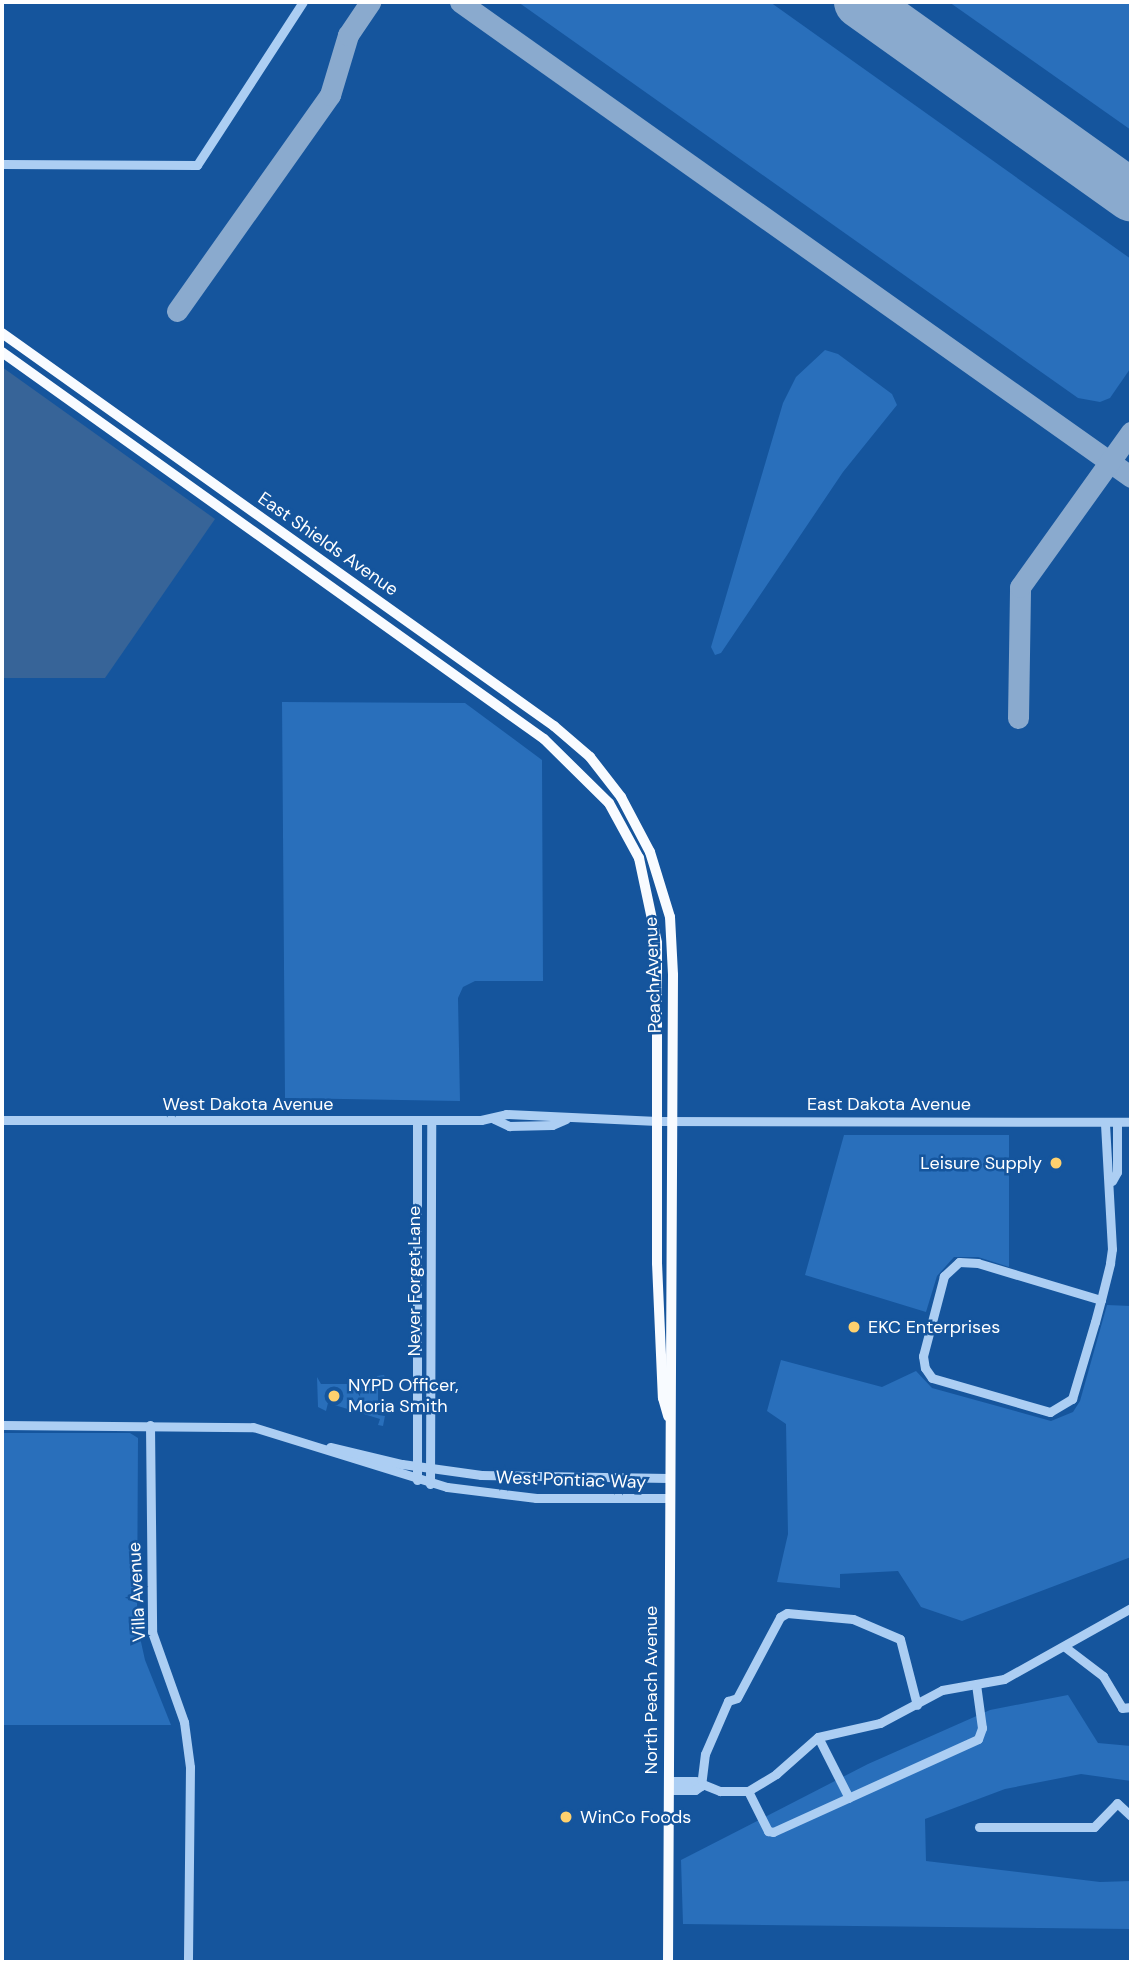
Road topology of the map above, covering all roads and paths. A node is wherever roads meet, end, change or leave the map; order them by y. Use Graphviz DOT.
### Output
graph roads {
  1 [pos="303,2"];
  2 [pos="2,164"];
  3 [pos="2,333"];
  4 [pos="2,352"];
  5 [pos="525,706"];
  6 [pos="516,720"];
  7 [pos="621,797"];
  8 [pos="2,1119"];
  9 [pos="417,1120"];
  10 [pos="431,1120"];
  11 [pos="674,1120"];
  12 [pos="657,1121"];
  13 [pos="1105,1122"];
  14 [pos="1117,1122"];
  15 [pos="1131,1122"];
  16 [pos="1112,1181"];
  17 [pos="1101,1300"];
  18 [pos="669,1419"];
  19 [pos="2,1425"];
  20 [pos="150,1425"];
  21 [pos="312,1443"];
  22 [pos="416,1466"];
  23 [pos="430,1468"];
  24 [pos="669,1478"];
  25 [pos="416,1480"];
  26 [pos="430,1484"];
  27 [pos="670,1498"];
  28 [pos="1131,1608"];
  29 [pos="1065,1647"];
  30 [pos="976,1684"];
  31 [pos="917,1704"];
  32 [pos="1126,1708"];
  33 [pos="818,1737"];
  34 [pos="669,1786"];
  35 [pos="701,1786"];
  36 [pos="748,1791"];
  37 [pos="849,1798"];
  38 [pos="1131,1816"];
  39 [pos="979,1827"];
  40 [pos="188,1962"];
  41 [pos="668,1962"];
  1 -- 2 [label="street"];
  3 -- 5 [label="main road, East Shields Avenue"];
  4 -- 6 [label="main road, East Shields Avenue"];
  5 -- 6 [label="main road"];
  5 -- 7 [label="main road, East Shields Avenue"];
  6 -- 12 [label="main road, East Shields Avenue"];
  7 -- 11 [label="main road, Peach Avenue"];
  8 -- 9 [label="street, West Dakota Avenue"];
  9 -- 10 [label="street, West Dakota Avenue"];
  9 -- 22 [label="street, Never Forget Lane"];
  10 -- 12 [label="street, West Dakota Avenue"];
  10 -- 23 [label="street, Never Forget Lane"];
  11 -- 12 [label="street, West Dakota Avenue"];
  11 -- 13 [label="street, East Dakota Avenue"];
  11 -- 18 [label="main road, North Peach Avenue"];
  12 -- 18 [label="main road, North Peach Avenue"];
  13 -- 14 [label="street, East Dakota Avenue"];
  13 -- 16 [label="street"];
  14 -- 15 [label="street, East Dakota Avenue"];
  14 -- 16 [label="street"];
  16 -- 17 [label="street"];
  17 -- 17 [label="street"];
  18 -- 24 [label="main road, North Peach Avenue"];
  19 -- 20 [label="street, West Pontiac Way"];
  20 -- 21 [label="street, West Pontiac Way"];
  20 -- 40 [label="street, Villa Avenue"];
  21 -- 22 [label="street, West Pontiac Way"];
  21 -- 25 [label="street, West Pontiac Way"];
  22 -- 23 [label="street, West Pontiac Way"];
  22 -- 25 [label="street, Never Forget Lane"];
  23 -- 24 [label="street, West Pontiac Way"];
  23 -- 26 [label="street, Never Forget Lane"];
  24 -- 27 [label="main road, North Peach Avenue"];
  25 -- 26 [label="street, West Pontiac Way"];
  26 -- 27 [label="street, West Pontiac Way"];
  27 -- 34 [label="main road, North Peach Avenue"];
  28 -- 29 [label="street"];
  29 -- 30 [label="street"];
  29 -- 32 [label="street"];
  30 -- 31 [label="street"];
  30 -- 37 [label="street"];
  31 -- 33 [label="street"];
  31 -- 35 [label="street"];
  33 -- 36 [label="street"];
  33 -- 37 [label="street"];
  34 -- 35 [label="street"];
  34 -- 41 [label="main road, North Peach Avenue"];
  35 -- 36 [label="street"];
  36 -- 37 [label="street"];
  38 -- 39 [label="street"];
}
